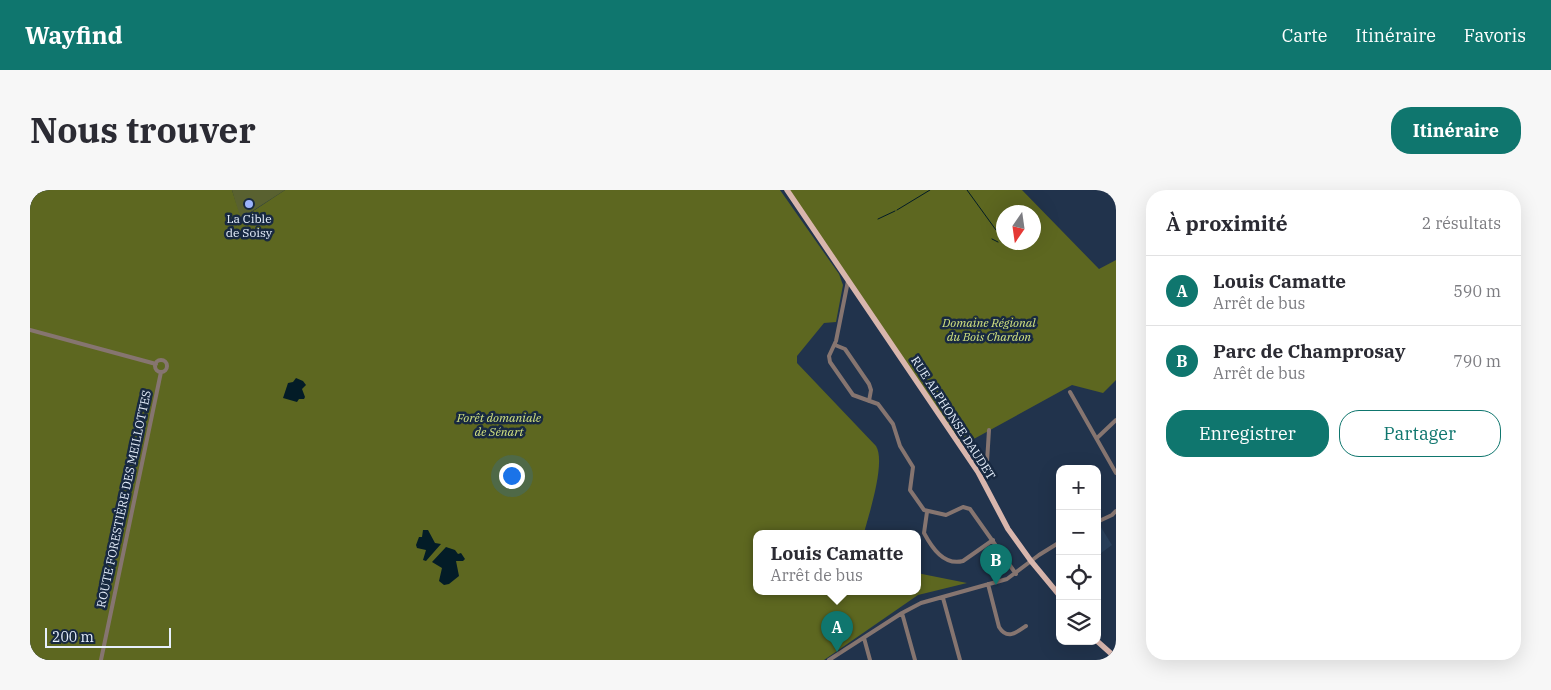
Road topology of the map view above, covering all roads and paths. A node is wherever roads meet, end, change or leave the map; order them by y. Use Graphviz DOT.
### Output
graph roads {
  1 [pos="787,190"];
  2 [pos="848,280"];
  3 [pos="30,330"];
  4 [pos="835,345"];
  5 [pos="156,364"];
  6 [pos="161,372"];
  7 [pos="1070,392"];
  8 [pos="869,400"];
  9 [pos="1116,420"];
  10 [pos="989,430"];
  11 [pos="1097,438"];
  12 [pos="978,472"];
  13 [pos="1116,473"];
  14 [pos="1116,511"];
  15 [pos="927,512"];
  16 [pos="1101,520"];
  17 [pos="993,540"];
  18 [pos="1056,545"];
  19 [pos="1031,561"];
  20 [pos="1016,574"];
  21 [pos="988,584"];
  22 [pos="1056,591"];
  23 [pos="943,598"];
  24 [pos="902,613"];
  25 [pos="1026,626"];
  26 [pos="864,638"];
  27 [pos="1101,645"];
  28 [pos="1116,658"];
  29 [pos="835,659"];
  30 [pos="101,660"];
  31 [pos="829,660"];
  32 [pos="870,660"];
  33 [pos="915,660"];
  34 [pos="960,660"];
  1 -- 2 [label="main road, RUE ALPHONSE DAUDET"];
  2 -- 4 [label="street"];
  2 -- 12 [label="main road, RUE ALPHONSE DAUDET"];
  3 -- 5 [label="street"];
  4 -- 8 [label="street"];
  4 -- 8 [label="street"];
  5 -- 6 [label="street"];
  5 -- 6 [label="street"];
  6 -- 30 [label="street, ROUTE FORESTIÈRE DES MEILLOTTES"];
  7 -- 11 [label="street"];
  8 -- 15 [label="street"];
  9 -- 11 [label="street"];
  10 -- 12 [label="street"];
  11 -- 13 [label="street"];
  12 -- 19 [label="main road, RUE ALPHONSE DAUDET"];
  14 -- 16 [label="street"];
  15 -- 17 [label="street"];
  15 -- 17 [label="street"];
  17 -- 20 [label="street"];
  18 -- 19 [label="street"];
  19 -- 20 [label="street"];
  19 -- 22 [label="main road, RUE ALPHONSE DAUDET"];
  20 -- 21 [label="street"];
  21 -- 23 [label="street"];
  21 -- 25 [label="street"];
  23 -- 24 [label="street"];
  23 -- 34 [label="street"];
  24 -- 26 [label="street"];
  24 -- 33 [label="street"];
  26 -- 29 [label="street"];
  26 -- 32 [label="street"];
  27 -- 28 [label="main road"];
  29 -- 31 [label="street"];
}
